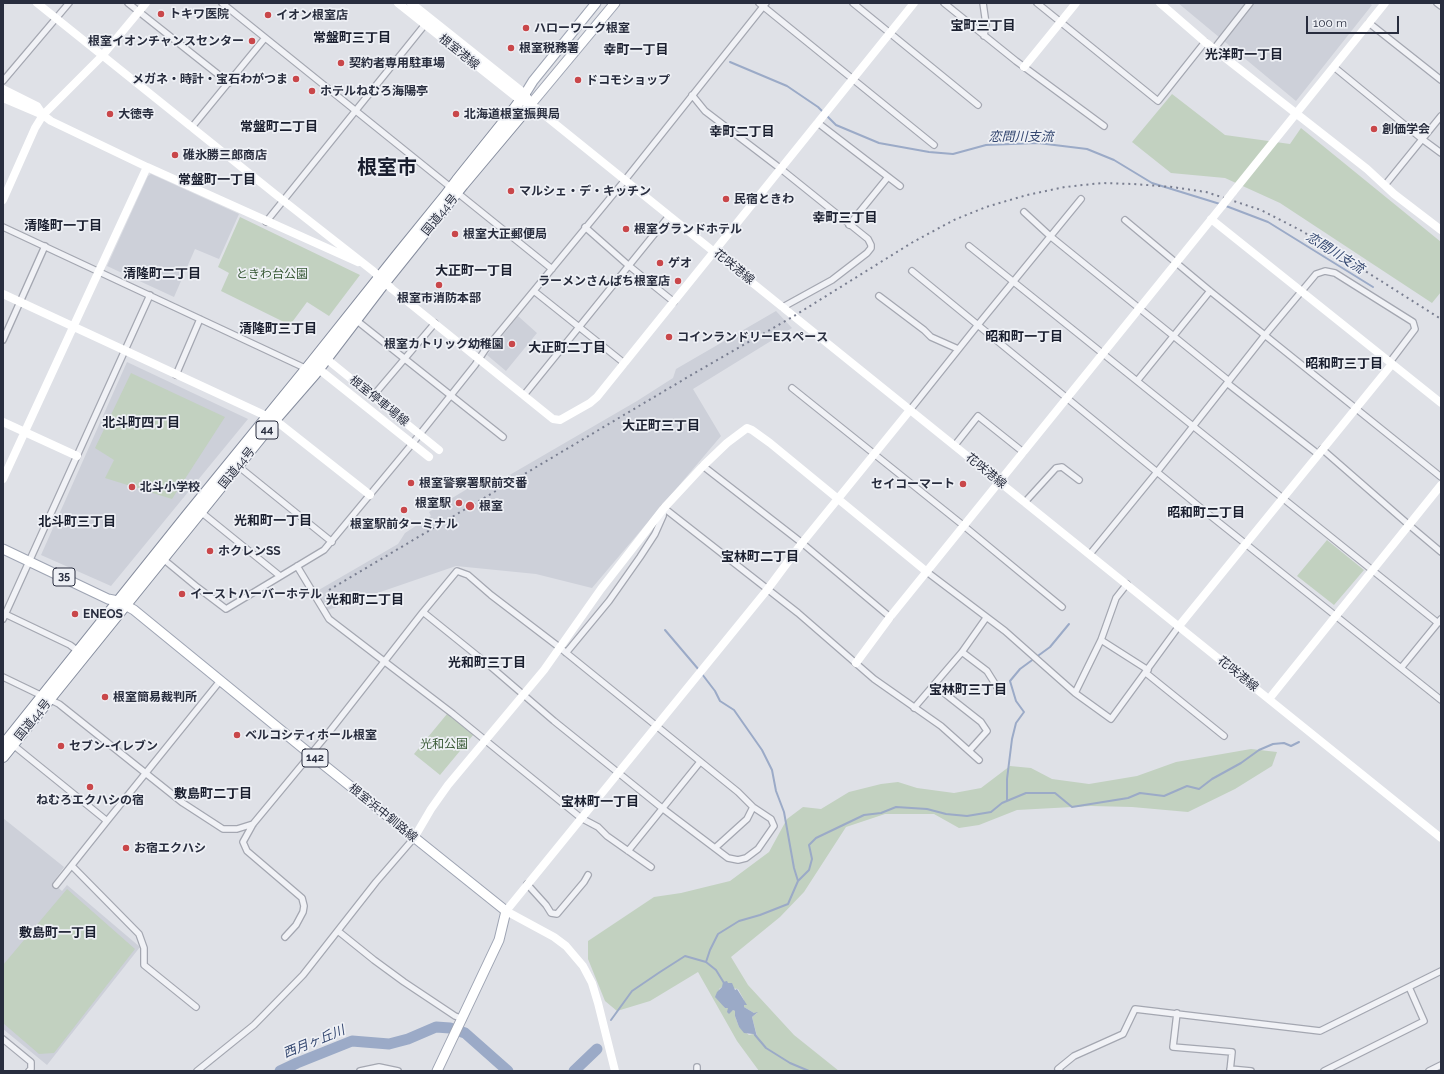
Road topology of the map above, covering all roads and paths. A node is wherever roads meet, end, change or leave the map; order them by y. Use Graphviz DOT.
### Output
graph roads {
  1 [pos="37,3"];
  2 [pos="69,3"];
  3 [pos="128,3"];
  4 [pos="146,3"];
  5 [pos="222,3"];
  6 [pos="398,3"];
  7 [pos="411,3"];
  8 [pos="596,3"];
  9 [pos="615,3"];
  10 [pos="853,3"];
  11 [pos="914,3"];
  12 [pos="944,3"];
  13 [pos="984,3"];
  14 [pos="1038,3"];
  15 [pos="1076,3"];
  16 [pos="1160,3"];
  17 [pos="1250,3"];
  18 [pos="1385,3"];
  19 [pos="1437,3"];
  20 [pos="763,4"];
  21 [pos="1441,6"];
  22 [pos="139,12"];
  23 [pos="56,19"];
  24 [pos="427,22"];
  25 [pos="1060,22"];
  26 [pos="1369,23"];
  27 [pos="890,33"];
  28 [pos="984,36"];
  29 [pos="265,38"];
  30 [pos="1205,42"];
  31 [pos="1214,49"];
  32 [pos="102,56"];
  33 [pos="1024,67"];
  34 [pos="1334,67"];
  35 [pos="853,79"];
  36 [pos="1441,80"];
  37 [pos="3,81"];
  38 [pos="229,83"];
  39 [pos="3,89"];
  40 [pos="692,95"];
  41 [pos="522,97"];
  42 [pos="3,98"];
  43 [pos="531,104"];
  44 [pos="978,105"];
  45 [pos="356,112"];
  46 [pos="1296,114"];
  47 [pos="42,115"];
  48 [pos="1441,116"];
  49 [pos="818,123"];
  50 [pos="1104,126"];
  51 [pos="192,127"];
  52 [pos="1422,140"];
  53 [pos="934,145"];
  54 [pos="1441,153"];
  55 [pos="147,167"];
  56 [pos="781,169"];
  57 [pos="888,177"];
  58 [pos="625,180"];
  59 [pos="1385,185"];
  60 [pos="900,186"];
  61 [pos="454,191"];
  62 [pos="1080,199"];
  63 [pos="3,200"];
  64 [pos="284,200"];
  65 [pos="1024,212"];
  66 [pos="669,216"];
  67 [pos="1212,219"];
  68 [pos="1126,220"];
  69 [pos="266,222"];
  70 [pos="849,225"];
  71 [pos="3,227"];
  72 [pos="586,227"];
  73 [pos="1441,230"];
  74 [pos="1050,236"];
  75 [pos="45,246"];
  76 [pos="969,246"];
  77 [pos="714,251"];
  78 [pos="1176,263"];
  79 [pos="628,265"];
  80 [pos="368,267"];
  81 [pos="552,269"];
  82 [pos="99,271"];
  83 [pos="912,272"];
  84 [pos="383,279"];
  85 [pos="1013,282"];
  86 [pos="534,291"];
  87 [pos="1210,291"];
  88 [pos="1301,291"];
  89 [pos="3,294"];
  90 [pos="150,296"];
  91 [pos="879,296"];
  92 [pos="674,302"];
  93 [pos="20,303"];
  94 [pos="783,307"];
  95 [pos="1139,308"];
  96 [pos="200,319"];
  97 [pos="356,320"];
  98 [pos="434,323"];
  99 [pos="72,326"];
  100 [pos="977,326"];
  101 [pos="579,327"];
  102 [pos="1265,335"];
  103 [pos="1173,336"];
  104 [pos="3,340"];
  105 [pos="958,349"];
  106 [pos="124,351"];
  107 [pos="1103,353"];
  108 [pos="323,356"];
  109 [pos="405,359"];
  110 [pos="479,359"];
  111 [pos="624,363"];
  112 [pos="1391,363"];
  113 [pos="313,369"];
  114 [pos="176,375"];
  115 [pos="1137,381"];
  116 [pos="1228,382"];
  117 [pos="792,388"];
  118 [pos="451,395"];
  119 [pos="524,395"];
  120 [pos="373,396"];
  121 [pos="1067,398"];
  122 [pos="1441,403"];
  123 [pos="1355,409"];
  124 [pos="910,410"];
  125 [pos="271,418"];
  126 [pos="3,422"];
  127 [pos="1193,425"];
  128 [pos="25,432"];
  129 [pos="419,434"];
  130 [pos="502,437"];
  131 [pos="412,444"];
  132 [pos="955,445"];
  133 [pos="439,450"];
  134 [pos="1023,452"];
  135 [pos="1320,452"];
  136 [pos="874,455"];
  137 [pos="77,456"];
  138 [pos="429,457"];
  139 [pos="238,466"];
  140 [pos="703,466"];
  141 [pos="1157,472"];
  142 [pos="1441,477"];
  143 [pos="3,480"];
  144 [pos="1079,480"];
  145 [pos="1000,482"];
  146 [pos="1441,485"];
  147 [pos="370,495"];
  148 [pos="838,498"];
  149 [pos="1283,498"];
  150 [pos="1025,502"];
  151 [pos="664,508"];
  152 [pos="201,512"];
  153 [pos="964,526"];
  154 [pos="1409,526"];
  155 [pos="332,542"];
  156 [pos="802,543"];
  157 [pos="1247,544"];
  158 [pos="3,549"];
  159 [pos="1441,552"];
  160 [pos="1090,554"];
  161 [pos="160,556"];
  162 [pos="30,561"];
  163 [pos="297,566"];
  164 [pos="1373,571"];
  165 [pos="928,572"];
  166 [pos="280,576"];
  167 [pos="1127,584"];
  168 [pos="767,590"];
  169 [pos="121,603"];
  170 [pos="1062,607"];
  171 [pos="423,612"];
  172 [pos="4,616"];
  173 [pos="1336,616"];
  174 [pos="890,617"];
  175 [pos="986,618"];
  176 [pos="1440,621"];
  177 [pos="1179,626"];
  178 [pos="1101,640"];
  179 [pos="559,647"];
  180 [pos="962,652"];
  181 [pos="566,653"];
  182 [pos="81,654"];
  183 [pos="385,661"];
  184 [pos="856,663"];
  185 [pos="1401,668"];
  186 [pos="1147,671"];
  187 [pos="3,677"];
  188 [pos="220,681"];
  189 [pos="934,685"];
  190 [pos="997,687"];
  191 [pos="1075,693"];
  192 [pos="523,695"];
  193 [pos="46,697"];
  194 [pos="1269,699"];
  195 [pos="1441,700"];
  196 [pos="914,708"];
  197 [pos="656,726"];
  198 [pos="1224,736"];
  199 [pos="484,741"];
  200 [pos="6,742"];
  201 [pos="969,751"];
  202 [pos="310,754"];
  203 [pos="3,758"];
  204 [pos="979,760"];
  205 [pos="700,762"];
  206 [pos="618,772"];
  207 [pos="145,774"];
  208 [pos="753,807"];
  209 [pos="662,808"];
  210 [pos="581,818"];
  211 [pos="107,820"];
  212 [pos="254,824"];
  213 [pos="414,838"];
  214 [pos="1441,838"];
  215 [pos="715,848"];
  216 [pos="628,851"];
  217 [pos="72,866"];
  218 [pos="651,867"];
  219 [pos="588,875"];
  220 [pos="527,884"];
  221 [pos="56,885"];
  222 [pos="506,911"];
  223 [pos="338,931"];
  224 [pos="285,937"];
  225 [pos="1440,973"];
  226 [pos="1408,987"];
  227 [pos="196,1007"];
  228 [pos="1177,1013"];
  229 [pos="461,1022"];
  230 [pos="3,1039"];
  231 [pos="1441,1065"];
  232 [pos="1057,1070"];
  233 [pos="1230,1070"];
  234 [pos="29,1071"];
  235 [pos="198,1071"];
  236 [pos="360,1071"];
  237 [pos="398,1071"];
  238 [pos="437,1071"];
  239 [pos="615,1071"];
  240 [pos="1251,1071"];
  241 [pos="1326,1071"];
  242 [pos="1429,1071"];
  1 -- 23 [label="street"];
  2 -- 23 [label="street"];
  3 -- 22 [label="street"];
  4 -- 22 [label="street"];
  5 -- 29 [label="street"];
  6 -- 24 [label="street, 根室港線"];
  7 -- 24 [label="street, 根室港線"];
  8 -- 41 [label="main road"];
  9 -- 43 [label="main road"];
  10 -- 27 [label="street"];
  11 -- 27 [label="street"];
  12 -- 28 [label="street"];
  13 -- 28 [label="street"];
  14 -- 25 [label="street"];
  15 -- 25 [label="street"];
  16 -- 30 [label="street"];
  17 -- 31 [label="street"];
  18 -- 26 [label="street"];
  19 -- 21 [label="street"];
  20 -- 35 [label="street"];
  20 -- 40 [label="street"];
  22 -- 32 [label="street"];
  22 -- 38 [label="street"];
  23 -- 32 [label="street"];
  23 -- 37 [label="street"];
  24 -- 41 [label="street, 根室港線"];
  24 -- 45 [label="street"];
  25 -- 30 [label="street"];
  25 -- 33 [label="street"];
  26 -- 34 [label="street"];
  26 -- 36 [label="street"];
  27 -- 35 [label="street"];
  27 -- 44 [label="street"];
  28 -- 33 [label="street"];
  29 -- 38 [label="street"];
  29 -- 45 [label="street"];
  30 -- 31 [label="street"];
  31 -- 46 [label="street"];
  32 -- 47 [label="street"];
  32 -- 51 [label="street"];
  33 -- 50 [label="street"];
  34 -- 46 [label="street"];
  34 -- 52 [label="street"];
  35 -- 49 [label="street"];
  35 -- 53 [label="street"];
  38 -- 51 [label="street"];
  39 -- 47 [label="street"];
  40 -- 56 [label="street"];
  40 -- 58 [label="street"];
  41 -- 43 [label="street, 花咲港線"];
  41 -- 61 [label="highway, 国道44号 / 44"];
  42 -- 47 [label="street"];
  43 -- 58 [label="street, 花咲港線"];
  43 -- 61 [label="highway, 国道44号 / 44"];
  45 -- 61 [label="street"];
  45 -- 64 [label="street"];
  46 -- 59 [label="street"];
  46 -- 67 [label="street, bridge"];
  47 -- 55 [label="street"];
  47 -- 63 [label="street"];
  48 -- 52 [label="street"];
  49 -- 56 [label="street"];
  49 -- 57 [label="street"];
  51 -- 64 [label="street"];
  52 -- 54 [label="street"];
  52 -- 59 [label="street"];
  55 -- 69 [label="street"];
  55 -- 82 [label="street"];
  56 -- 70 [label="street"];
  56 -- 77 [label="street"];
  57 -- 60 [label="street"];
  57 -- 70 [label="street"];
  58 -- 66 [label="street, 花咲港線"];
  58 -- 72 [label="street"];
  59 -- 73 [label="street"];
  61 -- 81 [label="street"];
  61 -- 84 [label="highway, 国道44号 / 44"];
  62 -- 74 [label="street"];
  64 -- 69 [label="street"];
  64 -- 80 [label="street"];
  65 -- 74 [label="street"];
  66 -- 77 [label="street, 花咲港線"];
  66 -- 79 [label="street"];
  67 -- 78 [label="street"];
  67 -- 88 [label="street"];
  68 -- 78 [label="street"];
  69 -- 80 [label="street"];
  70 -- 94 [label="street"];
  71 -- 75 [label="street"];
  72 -- 79 [label="street"];
  72 -- 81 [label="street"];
  74 -- 85 [label="street"];
  74 -- 95 [label="street"];
  75 -- 82 [label="street"];
  75 -- 93 [label="street"];
  76 -- 85 [label="street"];
  77 -- 92 [label="street"];
  77 -- 94 [label="street, 花咲港線"];
  78 -- 87 [label="street"];
  78 -- 95 [label="street"];
  79 -- 92 [label="street"];
  79 -- 101 [label="street"];
  80 -- 84 [label="street"];
  81 -- 86 [label="street"];
  82 -- 90 [label="street"];
  82 -- 99 [label="street"];
  83 -- 100 [label="street"];
  84 -- 97 [label="highway, 国道44号 / 44"];
  84 -- 98 [label="street"];
  84 -- 108 [label="highway, 国道44号 / 44"];
  85 -- 100 [label="street"];
  85 -- 107 [label="street"];
  86 -- 101 [label="street"];
  86 -- 110 [label="street"];
  87 -- 102 [label="street"];
  87 -- 103 [label="street"];
  88 -- 102 [label="street"];
  88 -- 112 [label="street"];
  88 -- 112 [label="street"];
  89 -- 93 [label="street"];
  90 -- 96 [label="street"];
  90 -- 106 [label="street"];
  91 -- 105 [label="street"];
  92 -- 111 [label="street"];
  93 -- 99 [label="street"];
  93 -- 104 [label="street"];
  94 -- 124 [label="street, 花咲港線"];
  95 -- 103 [label="street"];
  95 -- 107 [label="street"];
  96 -- 113 [label="street"];
  96 -- 114 [label="street"];
  97 -- 108 [label="highway, 国道44号 / 44"];
  97 -- 109 [label="street"];
  98 -- 109 [label="street"];
  98 -- 110 [label="street"];
  99 -- 106 [label="street"];
  99 -- 128 [label="street"];
  100 -- 105 [label="street"];
  100 -- 121 [label="street"];
  101 -- 111 [label="street"];
  101 -- 119 [label="street"];
  102 -- 116 [label="street"];
  102 -- 123 [label="street"];
  103 -- 115 [label="street"];
  103 -- 116 [label="street"];
  105 -- 124 [label="street"];
  106 -- 114 [label="street"];
  106 -- 137 [label="street"];
  107 -- 115 [label="street"];
  107 -- 121 [label="street"];
  108 -- 113 [label="highway, 国道44号 / 44"];
  108 -- 120 [label="street, 根室停車場線"];
  109 -- 118 [label="street"];
  109 -- 120 [label="street"];
  110 -- 118 [label="street"];
  110 -- 119 [label="street"];
  111 -- 119 [label="street"];
  112 -- 122 [label="street"];
  112 -- 123 [label="street"];
  113 -- 125 [label="highway, 国道44号 / 44"];
  113 -- 131 [label="street, 根室停車場線"];
  114 -- 125 [label="street"];
  115 -- 127 [label="street"];
  116 -- 127 [label="street"];
  116 -- 135 [label="street"];
  117 -- 136 [label="street"];
  118 -- 129 [label="street"];
  118 -- 130 [label="street"];
  120 -- 129 [label="street, 根室停車場線"];
  121 -- 134 [label="street"];
  121 -- 141 [label="street"];
  123 -- 135 [label="street"];
  123 -- 142 [label="street"];
  124 -- 132 [label="street, 花咲港線"];
  124 -- 136 [label="street"];
  125 -- 139 [label="highway, 国道44号 / 44"];
  125 -- 147 [label="street"];
  125 -- 161 [label="highway, 国道44号 / 44"];
  126 -- 128 [label="street"];
  127 -- 141 [label="street"];
  127 -- 149 [label="street"];
  128 -- 137 [label="street"];
  128 -- 143 [label="street"];
  129 -- 131 [label="street"];
  129 -- 133 [label="street, 根室停車場線"];
  131 -- 138 [label="street, 根室停車場線"];
  131 -- 147 [label="street"];
  132 -- 134 [label="street"];
  132 -- 145 [label="street, 花咲港線"];
  134 -- 145 [label="street"];
  135 -- 149 [label="street"];
  135 -- 154 [label="street"];
  136 -- 148 [label="street"];
  136 -- 153 [label="street"];
  137 -- 162 [label="street"];
  139 -- 152 [label="highway, 国道44号 / 44"];
  139 -- 155 [label="street"];
  140 -- 148 [label="street"];
  140 -- 151 [label="street"];
  140 -- 156 [label="street"];
  141 -- 157 [label="street"];
  141 -- 160 [label="street"];
  144 -- 150 [label="street"];
  145 -- 150 [label="street, 花咲港線"];
  145 -- 153 [label="street"];
  146 -- 154 [label="street"];
  147 -- 155 [label="street"];
  148 -- 156 [label="street"];
  148 -- 165 [label="street"];
  149 -- 157 [label="street"];
  149 -- 164 [label="street"];
  150 -- 160 [label="street, 花咲港線"];
  151 -- 168 [label="street"];
  151 -- 179 [label="street"];
  151 -- 181 [label="street"];
  152 -- 161 [label="highway, 国道44号 / 44"];
  152 -- 166 [label="street"];
  153 -- 165 [label="street"];
  153 -- 170 [label="street"];
  154 -- 159 [label="street"];
  154 -- 164 [label="street"];
  155 -- 163 [label="street"];
  156 -- 168 [label="street"];
  156 -- 174 [label="street"];
  157 -- 173 [label="street"];
  157 -- 177 [label="street"];
  158 -- 162 [label="main road, 35"];
  160 -- 167 [label="street, 花咲港線"];
  161 -- 166 [label="street"];
  161 -- 169 [label="highway, 国道44号 / 44"];
  162 -- 169 [label="main road, 35"];
  162 -- 172 [label="street"];
  163 -- 166 [label="street"];
  163 -- 183 [label="street"];
  164 -- 173 [label="street"];
  164 -- 176 [label="street"];
  165 -- 174 [label="street"];
  165 -- 175 [label="street"];
  167 -- 177 [label="street, 花咲港線"];
  167 -- 178 [label="street"];
  168 -- 184 [label="street"];
  168 -- 197 [label="street"];
  169 -- 182 [label="highway, 国道44号 / 44"];
  169 -- 188 [label="main road, 根室浜中釧路線 / 142"];
  171 -- 179 [label="street"];
  171 -- 183 [label="street"];
  171 -- 192 [label="street"];
  172 -- 182 [label="street"];
  173 -- 185 [label="street"];
  173 -- 194 [label="street"];
  174 -- 184 [label="street"];
  175 -- 180 [label="street"];
  175 -- 191 [label="street"];
  176 -- 185 [label="street"];
  177 -- 186 [label="street"];
  177 -- 194 [label="street, 花咲港線"];
  178 -- 186 [label="street"];
  178 -- 191 [label="street"];
  179 -- 181 [label="street"];
  179 -- 192 [label="street"];
  180 -- 189 [label="street"];
  180 -- 190 [label="street"];
  181 -- 197 [label="street"];
  182 -- 193 [label="highway, 国道44号 / 44"];
  183 -- 199 [label="street"];
  183 -- 202 [label="street"];
  184 -- 196 [label="street"];
  185 -- 195 [label="street"];
  186 -- 191 [label="street"];
  186 -- 198 [label="street"];
  187 -- 193 [label="street"];
  188 -- 202 [label="main road, 根室浜中釧路線 / 142"];
  188 -- 207 [label="street"];
  189 -- 196 [label="street"];
  189 -- 201 [label="street"];
  192 -- 199 [label="street"];
  192 -- 206 [label="street"];
  193 -- 200 [label="highway, 国道44号 / 44"];
  193 -- 207 [label="street"];
  194 -- 214 [label="street, 花咲港線"];
  196 -- 201 [label="street"];
  197 -- 205 [label="street"];
  197 -- 206 [label="street"];
  199 -- 210 [label="street"];
  199 -- 213 [label="street"];
  200 -- 203 [label="highway, 国道44号 / 44"];
  200 -- 211 [label="street"];
  201 -- 204 [label="street"];
  202 -- 212 [label="street"];
  202 -- 213 [label="main road, 根室浜中釧路線 / 142"];
  205 -- 208 [label="street"];
  205 -- 209 [label="street"];
  206 -- 209 [label="street"];
  206 -- 210 [label="street"];
  207 -- 211 [label="street"];
  207 -- 212 [label="street"];
  208 -- 215 [label="street"];
  208 -- 215 [label="street"];
  209 -- 215 [label="street"];
  209 -- 216 [label="street"];
  210 -- 216 [label="street"];
  210 -- 220 [label="street"];
  211 -- 217 [label="street"];
  212 -- 224 [label="street"];
  213 -- 222 [label="main road, 根室浜中釧路線 / 142"];
  213 -- 223 [label="street"];
  216 -- 218 [label="street"];
  217 -- 221 [label="street"];
  217 -- 227 [label="street"];
  219 -- 220 [label="street"];
  220 -- 222 [label="street"];
  222 -- 229 [label="main road"];
  222 -- 239 [label="street"];
  223 -- 229 [label="street"];
  223 -- 235 [label="street"];
  225 -- 226 [label="street"];
  226 -- 228 [label="street"];
  226 -- 241 [label="street"];
  228 -- 232 [label="street"];
  228 -- 233 [label="street"];
  229 -- 238 [label="main road"];
  230 -- 234 [label="street"];
  231 -- 242 [label="street"];
  233 -- 240 [label="street"];
  236 -- 237 [label="street"];
}
